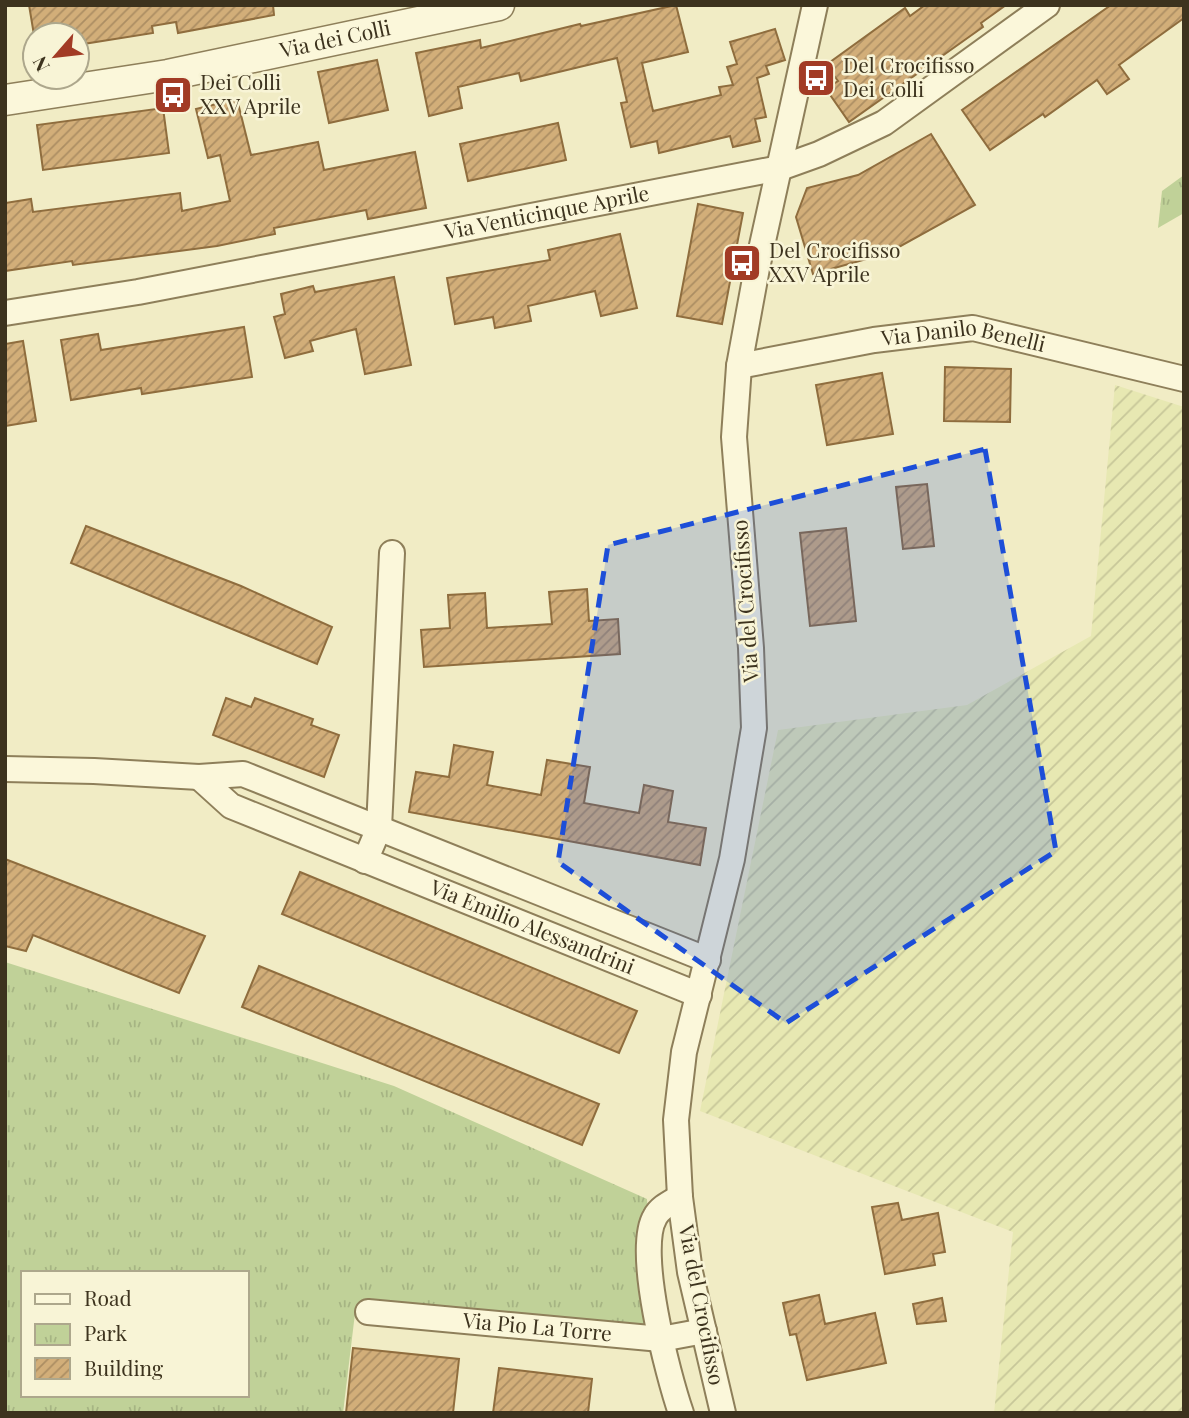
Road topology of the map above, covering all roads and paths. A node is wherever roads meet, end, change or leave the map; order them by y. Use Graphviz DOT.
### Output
graph roads {
  1 [pos="499,5"];
  2 [pos="815,5"];
  3 [pos="1047,5"];
  4 [pos="418,14"];
  5 [pos="5,100"];
  6 [pos="780,167"];
  7 [pos="5,313"];
  8 [pos="739,366"];
  9 [pos="1184,379"];
  10 [pos="392,553"];
  11 [pos="5,769"];
  12 [pos="199,777"];
  13 [pos="379,828"];
  14 [pos="365,860"];
  15 [pos="708,960"];
  16 [pos="699,995"];
  17 [pos="680,1197"];
  18 [pos="368,1312"];
  19 [pos="704,1331"];
  20 [pos="661,1339"];
  21 [pos="681,1413"];
  22 [pos="723,1413"];
  1 -- 4 [label="street, Via dei Colli"];
  2 -- 6 [label="street, Via del Crocifisso"];
  3 -- 6 [label="street, Via Venticinque Aprile"];
  4 -- 5 [label="street, Via dei Colli"];
  6 -- 7 [label="street, Via Venticinque Aprile"];
  6 -- 8 [label="street, Via del Crocifisso"];
  8 -- 9 [label="street, Via Danilo Benelli"];
  8 -- 15 [label="street, Via del Crocifisso"];
  10 -- 13 [label="street"];
  11 -- 12 [label="street, Via Emilio Alessandrini"];
  12 -- 13 [label="street, Via Emilio Alessandrini"];
  12 -- 14 [label="street, Via Emilio Alessandrini"];
  13 -- 14 [label="street"];
  13 -- 15 [label="street, Via Emilio Alessandrini"];
  14 -- 16 [label="street, Via Emilio Alessandrini"];
  15 -- 16 [label="street, Via del Crocifisso"];
  16 -- 17 [label="street, Via del Crocifisso"];
  17 -- 19 [label="street, Via del Crocifisso"];
  17 -- 20 [label="street, Via del Crocifisso"];
  18 -- 20 [label="street, Via Pio La Torre"];
  19 -- 20 [label="street, Via Pio La Torre"];
  19 -- 22 [label="street, Via del Crocifisso"];
  20 -- 21 [label="street, Via del Crocifisso"];
}
